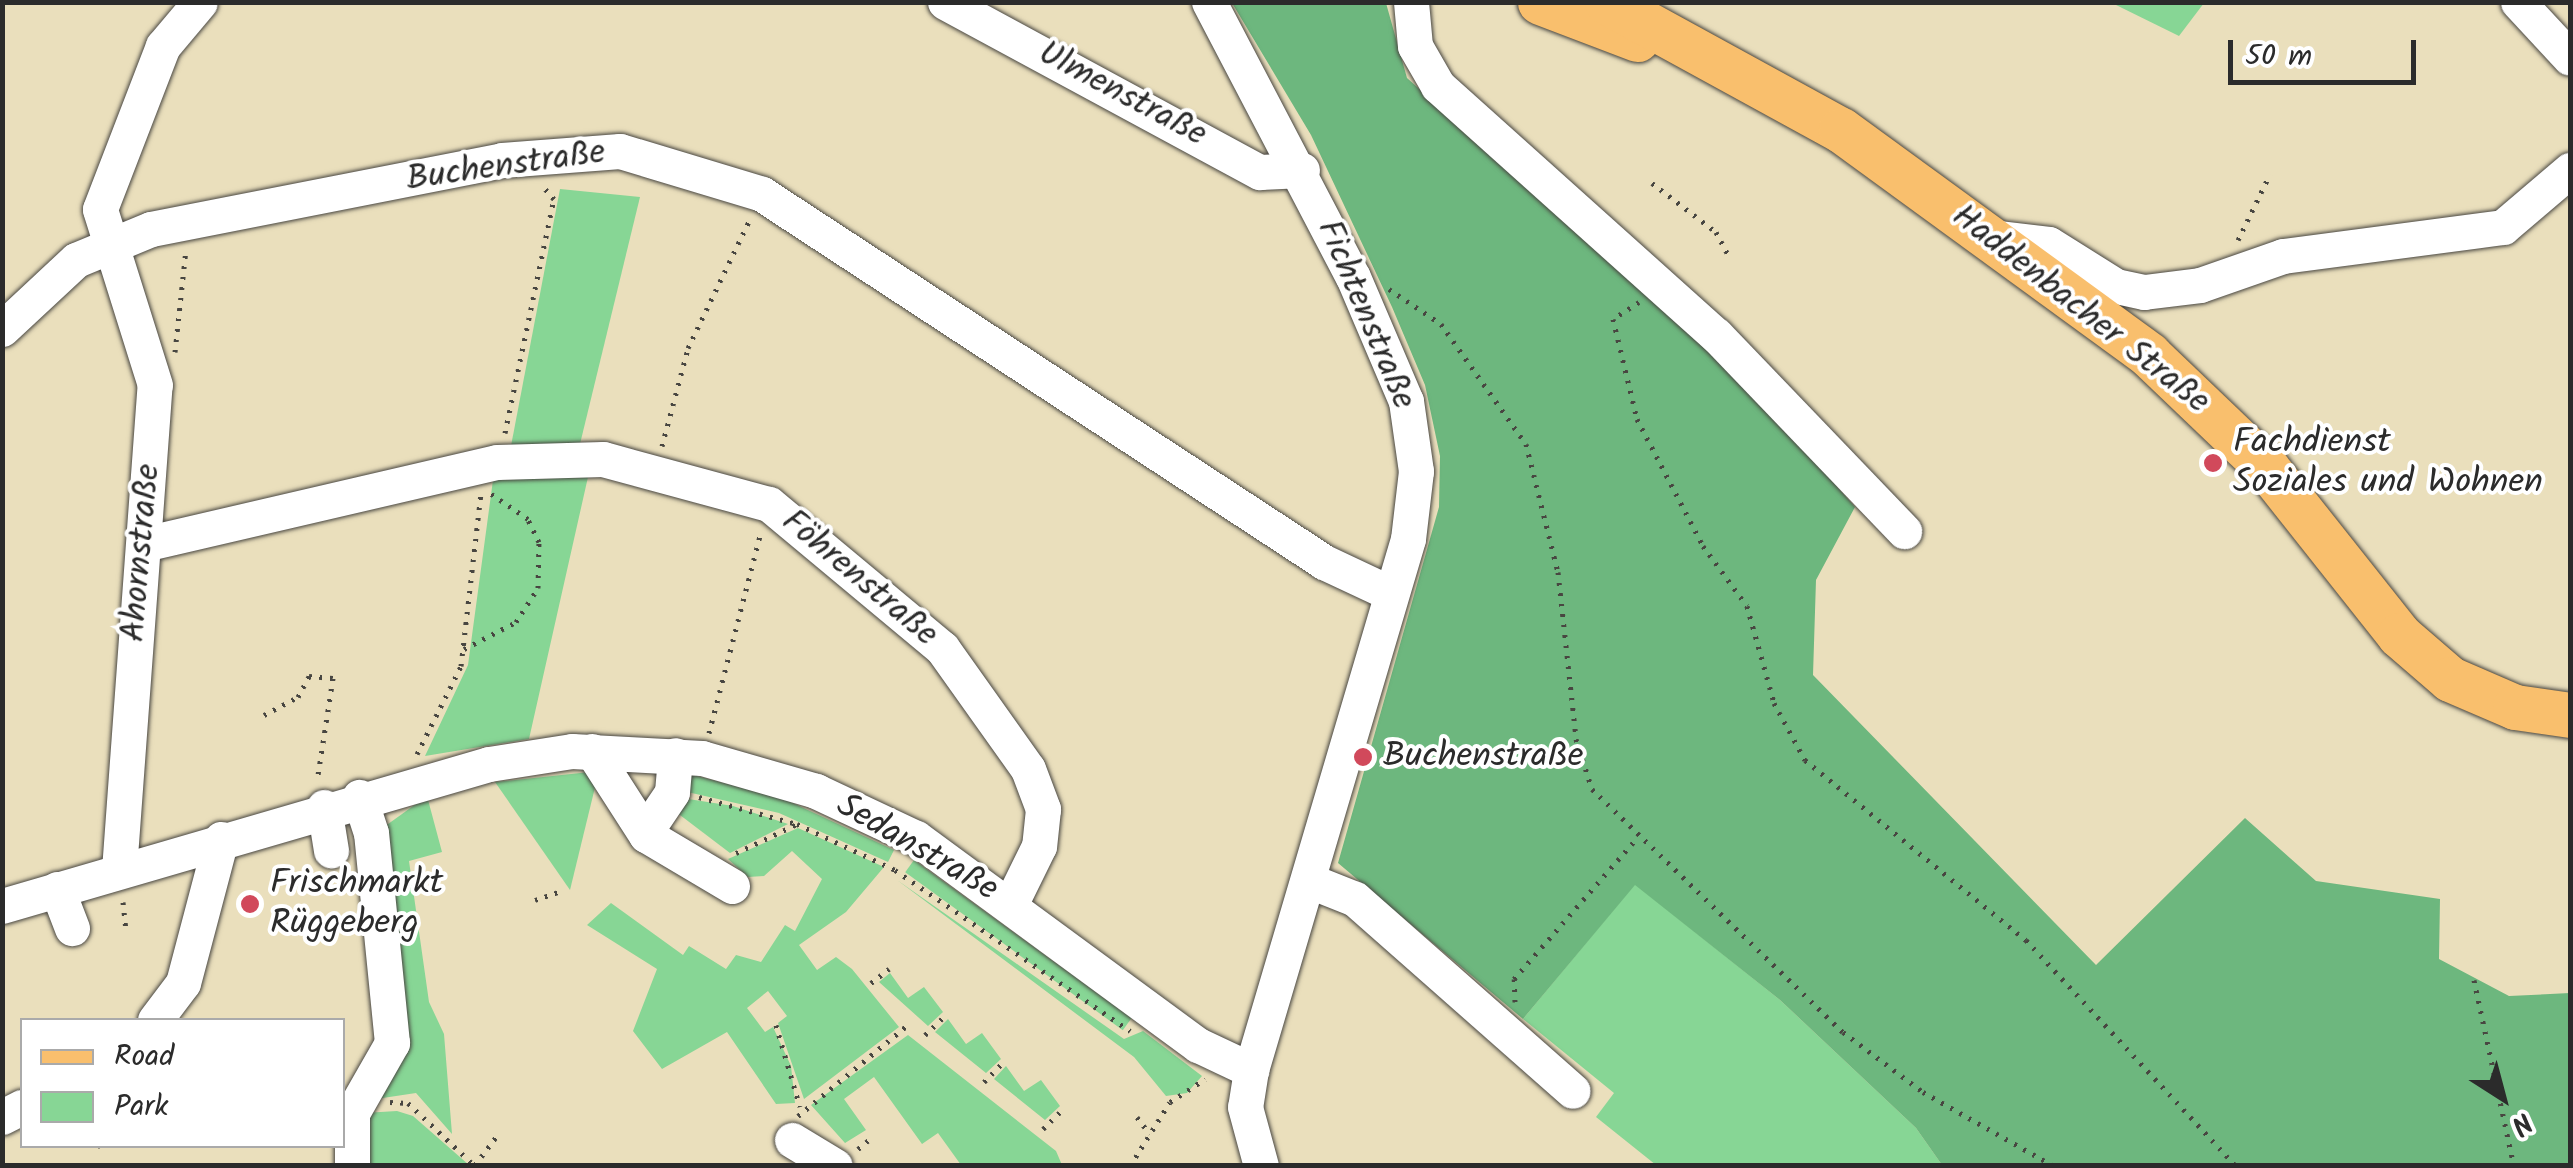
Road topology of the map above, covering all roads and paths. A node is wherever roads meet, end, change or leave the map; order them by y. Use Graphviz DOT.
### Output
graph roads {
  1 [pos="200,2"];
  2 [pos="945,2"];
  3 [pos="1209,2"];
  4 [pos="1411,2"];
  5 [pos="1540,2"];
  6 [pos="1607,2"];
  7 [pos="2518,2"];
  8 [pos="1688,48"];
  9 [pos="2566,50"];
  10 [pos="523,157"];
  11 [pos="1302,170"];
  12 [pos="2570,170"];
  13 [pos="2270,174"];
  14 [pos="1652,184"];
  15 [pos="190,222"];
  16 [pos="749,222"];
  17 [pos="1989,237"];
  18 [pos="107,245"];
  19 [pos="2233,246"];
  20 [pos="1728,255"];
  21 [pos="1353,278"];
  22 [pos="1663,286"];
  23 [pos="2,329"];
  24 [pos="156,384"];
  25 [pos="656,470"];
  26 [pos="490,476"];
  27 [pos="768,504"];
  28 [pos="1904,531"];
  29 [pos="144,544"];
  30 [pos="1390,592"];
  31 [pos="463,649"];
  32 [pos="264,715"];
  33 [pos="2570,715"];
  34 [pos="592,751"];
  35 [pos="689,756"];
  36 [pos="402,783"];
  37 [pos="358,797"];
  38 [pos="663,805"];
  39 [pos="324,808"];
  40 [pos="797,824"];
  41 [pos="1638,837"];
  42 [pos="220,839"];
  43 [pos="332,850"];
  44 [pos="119,870"];
  45 [pos="730,872"];
  46 [pos="1310,882"];
  47 [pos="57,889"];
  48 [pos="564,890"];
  49 [pos="534,900"];
  50 [pos="1012,902"];
  51 [pos="2,906"];
  52 [pos="72,928"];
  53 [pos="888,968"];
  54 [pos="2474,980"];
  55 [pos="871,982"];
  56 [pos="946,1015"];
  57 [pos="1161,1017"];
  58 [pos="157,1018"];
  59 [pos="910,1023"];
  60 [pos="776,1024"];
  61 [pos="925,1035"];
  62 [pos="1516,1036"];
  63 [pos="1004,1062"];
  64 [pos="1251,1070"];
  65 [pos="984,1082"];
  66 [pos="1200,1084"];
  67 [pos="1574,1091"];
  68 [pos="350,1101"];
  69 [pos="1063,1108"];
  70 [pos="1138,1117"];
  71 [pos="796,1124"];
  72 [pos="1043,1129"];
  73 [pos="499,1132"];
  74 [pos="1150,1134"];
  75 [pos="475,1165"];
  76 [pos="352,1166"];
  77 [pos="835,1166"];
  78 [pos="1130,1166"];
  79 [pos="1261,1166"];
  80 [pos="2054,1166"];
  81 [pos="2236,1166"];
  82 [pos="2514,1166"];
  1 -- 18 [label="street, Ahornstraße"];
  2 -- 11 [label="street, Ulmenstraße"];
  3 -- 11 [label="street, Fichtenstraße"];
  4 -- 22 [label="street"];
  5 -- 8 [label="main road, Haddenbacher Straße"];
  6 -- 8 [label="main road, Haddenbacher Straße"];
  7 -- 9 [label="street"];
  8 -- 17 [label="main road, Haddenbacher Straße"];
  10 -- 15 [label="street, Buchenstraße"];
  10 -- 26 [label="path"];
  10 -- 30 [label="street, Buchenstraße"];
  11 -- 21 [label="street, Fichtenstraße"];
  12 -- 17 [label="street"];
  13 -- 19 [label="path"];
  14 -- 20 [label="path"];
  15 -- 18 [label="street, Buchenstraße"];
  15 -- 24 [label="path"];
  16 -- 25 [label="path"];
  17 -- 33 [label="main road, Haddenbacher Straße"];
  18 -- 23 [label="street, Buchenstraße"];
  18 -- 24 [label="street, Ahornstraße"];
  21 -- 30 [label="street, Fichtenstraße"];
  21 -- 41 [label="path"];
  22 -- 28 [label="street"];
  22 -- 81 [label="path"];
  24 -- 29 [label="street, Ahornstraße"];
  25 -- 26 [label="street, Föhrenstraße"];
  25 -- 27 [label="street, Föhrenstraße"];
  26 -- 29 [label="street, Föhrenstraße"];
  26 -- 31 [label="path"];
  26 -- 31 [label="path"];
  27 -- 35 [label="path"];
  27 -- 50 [label="street, Föhrenstraße"];
  29 -- 44 [label="street, Ahornstraße"];
  30 -- 46 [label="street, Fichtenstraße"];
  31 -- 36 [label="path"];
  32 -- 39 [label="path"];
  34 -- 35 [label="street, Sedanstraße"];
  34 -- 36 [label="street, Sedanstraße"];
  34 -- 45 [label="street"];
  35 -- 38 [label="street"];
  35 -- 50 [label="street, Sedanstraße"];
  36 -- 37 [label="street, Sedanstraße"];
  37 -- 39 [label="street, Sedanstraße"];
  37 -- 68 [label="street"];
  38 -- 40 [label="path"];
  39 -- 42 [label="street, Sedanstraße"];
  39 -- 43 [label="street"];
  40 -- 45 [label="path"];
  40 -- 57 [label="path"];
  41 -- 62 [label="path"];
  41 -- 80 [label="path"];
  42 -- 44 [label="street, Sedanstraße"];
  42 -- 58 [label="street"];
  44 -- 47 [label="street, Sedanstraße"];
  46 -- 62 [label="street"];
  46 -- 64 [label="street, Fichtenstraße"];
  47 -- 51 [label="street, Sedanstraße"];
  47 -- 52 [label="street"];
  48 -- 49 [label="path"];
  50 -- 57 [label="street, Sedanstraße"];
  53 -- 55 [label="path"];
  54 -- 82 [label="path"];
  56 -- 61 [label="path"];
  57 -- 64 [label="street, Sedanstraße"];
  59 -- 71 [label="path"];
  60 -- 71 [label="path"];
  62 -- 67 [label="street"];
  63 -- 65 [label="path"];
  64 -- 79 [label="street, Fichtenstraße"];
  66 -- 74 [label="path"];
  68 -- 75 [label="path"];
  68 -- 76 [label="street"];
  69 -- 72 [label="path"];
  70 -- 74 [label="path"];
  71 -- 77 [label="street"];
  73 -- 75 [label="path"];
  74 -- 78 [label="path"];
}
